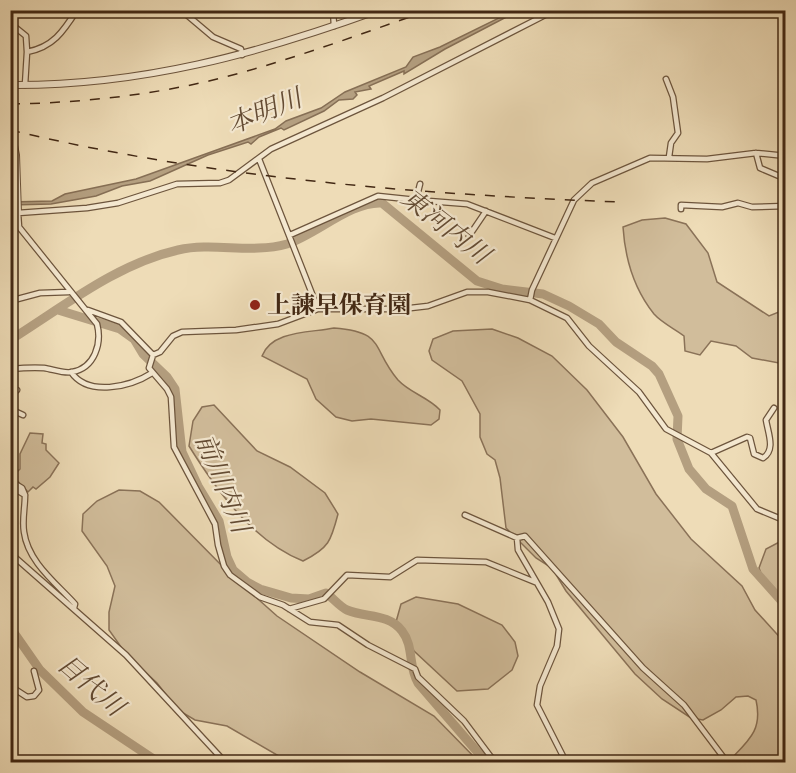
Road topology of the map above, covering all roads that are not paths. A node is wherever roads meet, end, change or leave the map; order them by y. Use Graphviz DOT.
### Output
graph roads {
  1 [pos="77,10"];
  2 [pos="181,10"];
  3 [pos="333,10"];
  4 [pos="379,10"];
  5 [pos="555,10"];
  6 [pos="10,23"];
  7 [pos="334,26"];
  8 [pos="61,28"];
  9 [pos="34,33"];
  10 [pos="26,36"];
  11 [pos="56,40"];
  12 [pos="27,52"];
  13 [pos="243,56"];
  14 [pos="666,79"];
  15 [pos="10,85"];
  16 [pos="25,85"];
  17 [pos="10,126"];
  18 [pos="756,153"];
  19 [pos="786,156"];
  20 [pos="669,157"];
  21 [pos="259,159"];
  22 [pos="786,178"];
  23 [pos="420,184"];
  24 [pos="416,200"];
  25 [pos="786,207"];
  26 [pos="681,209"];
  27 [pos="18,210"];
  28 [pos="486,211"];
  29 [pos="10,213"];
  30 [pos="469,236"];
  31 [pos="291,237"];
  32 [pos="555,238"];
  33 [pos="70,293"];
  34 [pos="530,299"];
  35 [pos="10,302"];
  36 [pos="86,309"];
  37 [pos="318,309"];
  38 [pos="153,358"];
  39 [pos="10,369"];
  40 [pos="151,370"];
  41 [pos="71,372"];
  42 [pos="10,388"];
  43 [pos="10,396"];
  44 [pos="774,408"];
  45 [pos="10,409"];
  46 [pos="22,415"];
  47 [pos="711,453"];
  48 [pos="10,481"];
  49 [pos="10,486"];
  50 [pos="25,495"];
  51 [pos="465,515"];
  52 [pos="786,521"];
  53 [pos="517,538"];
  54 [pos="10,553"];
  55 [pos="535,582"];
  56 [pos="74,609"];
  57 [pos="289,609"];
  58 [pos="34,671"];
  59 [pos="10,686"];
  60 [pos="10,729"];
  61 [pos="16,762"];
  62 [pos="225,762"];
  63 [pos="500,762"];
  64 [pos="566,762"];
  65 [pos="727,762"];
  1 -- 11 [label="street"];
  2 -- 13 [label="street"];
  3 -- 7 [label="street"];
  4 -- 7 [label="street"];
  5 -- 21 [label="street"];
  6 -- 10 [label="street"];
  7 -- 13 [label="street"];
  8 -- 11 [label="street"];
  9 -- 10 [label="street"];
  10 -- 12 [label="street"];
  11 -- 12 [label="street"];
  12 -- 16 [label="street"];
  13 -- 16 [label="street"];
  14 -- 20 [label="street"];
  15 -- 16 [label="street"];
  17 -- 27 [label="street"];
  18 -- 19 [label="street"];
  18 -- 20 [label="street"];
  18 -- 22 [label="street"];
  20 -- 32 [label="street"];
  21 -- 27 [label="street"];
  21 -- 31 [label="street"];
  23 -- 24 [label="street"];
  24 -- 28 [label="street"];
  24 -- 31 [label="street"];
  25 -- 26 [label="street"];
  27 -- 29 [label="street"];
  27 -- 33 [label="street"];
  28 -- 30 [label="street"];
  28 -- 32 [label="street"];
  31 -- 37 [label="street"];
  32 -- 34 [label="street"];
  33 -- 35 [label="street"];
  33 -- 36 [label="street"];
  34 -- 37 [label="street"];
  34 -- 47 [label="street"];
  36 -- 38 [label="street"];
  36 -- 41 [label="street"];
  37 -- 38 [label="street"];
  38 -- 40 [label="street"];
  39 -- 41 [label="street"];
  40 -- 41 [label="street"];
  40 -- 57 [label="street"];
  42 -- 43 [label="street"];
  44 -- 47 [label="street"];
  45 -- 46 [label="street"];
  47 -- 52 [label="street"];
  48 -- 50 [label="street"];
  49 -- 50 [label="street"];
  50 -- 56 [label="street"];
  51 -- 53 [label="street"];
  53 -- 55 [label="street"];
  53 -- 65 [label="street"];
  54 -- 56 [label="street"];
  55 -- 57 [label="street"];
  55 -- 64 [label="street"];
  56 -- 62 [label="street"];
  57 -- 63 [label="street"];
  58 -- 59 [label="street"];
  60 -- 61 [label="street"];
}
